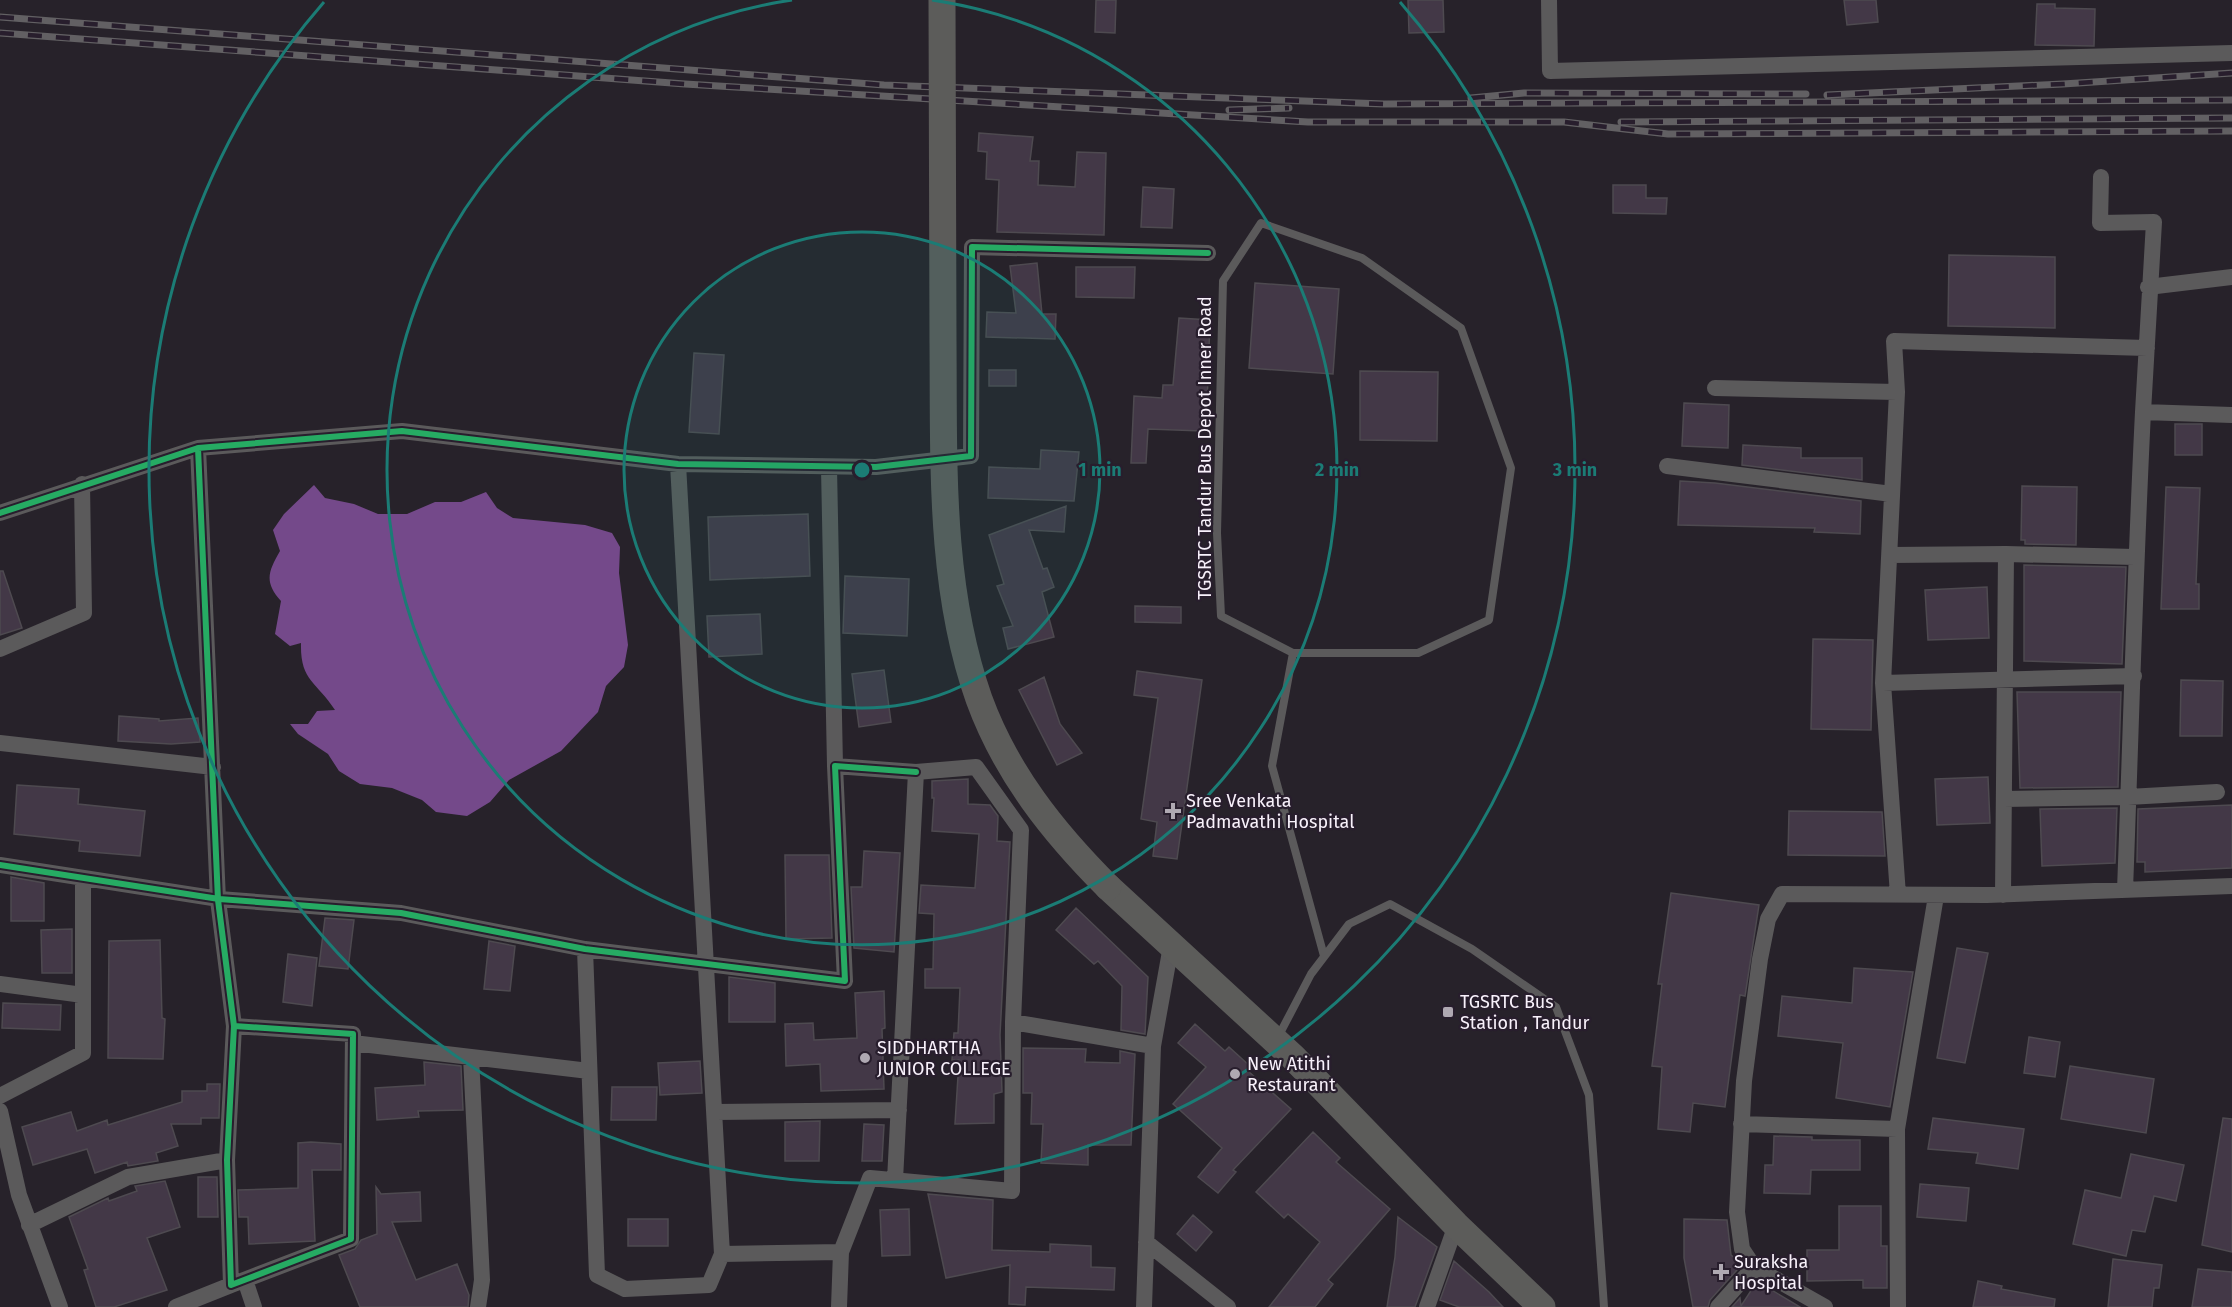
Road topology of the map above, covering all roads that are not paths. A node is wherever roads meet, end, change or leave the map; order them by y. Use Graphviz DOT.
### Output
graph roads {
  1 [pos="942,0"];
  2 [pos="1549,0"];
  3 [pos="2232,54"];
  4 [pos="2101,177"];
  5 [pos="1208,253"];
  6 [pos="2232,277"];
  7 [pos="2148,287"];
  8 [pos="2147,348"];
  9 [pos="1715,388"];
  10 [pos="1897,392"];
  11 [pos="2143,412"];
  12 [pos="2232,415"];
  13 [pos="198,448"];
  14 [pos="678,464"];
  15 [pos="1667,466"];
  16 [pos="828,468"];
  17 [pos="82,484"];
  18 [pos="1892,494"];
  19 [pos="0,513"];
  20 [pos="2007,554"];
  21 [pos="1890,555"];
  22 [pos="2135,557"];
  23 [pos="0,649"];
  24 [pos="1293,653"];
  25 [pos="2134,676"];
  26 [pos="2006,679"];
  27 [pos="1883,683"];
  28 [pos="0,743"];
  29 [pos="835,766"];
  30 [pos="213,767"];
  31 [pos="916,772"];
  32 [pos="2217,792"];
  33 [pos="2128,797"];
  34 [pos="2004,799"];
  35 [pos="0,866"];
  36 [pos="82,878"];
  37 [pos="2232,886"];
  38 [pos="2125,890"];
  39 [pos="1898,895"];
  40 [pos="2003,895"];
  41 [pos="1936,896"];
  42 [pos="219,899"];
  43 [pos="1171,946"];
  44 [pos="585,948"];
  45 [pos="1324,956"];
  46 [pos="708,965"];
  47 [pos="0,984"];
  48 [pos="83,995"];
  49 [pos="1013,1022"];
  50 [pos="234,1026"];
  51 [pos="1276,1041"];
  52 [pos="352,1043"];
  53 [pos="1153,1046"];
  54 [pos="471,1057"];
  55 [pos="590,1071"];
  56 [pos="0,1095"];
  57 [pos="899,1110"];
  58 [pos="0,1111"];
  59 [pos="715,1112"];
  60 [pos="1741,1124"];
  61 [pos="1897,1129"];
  62 [pos="226,1160"];
  63 [pos="895,1180"];
  64 [pos="30,1225"];
  65 [pos="1456,1225"];
  66 [pos="1146,1242"];
  67 [pos="840,1252"];
  68 [pos="722,1254"];
  69 [pos="1754,1267"];
  70 [pos="238,1282"];
  71 [pos="60,1307"];
  72 [pos="176,1307"];
  73 [pos="254,1307"];
  74 [pos="478,1307"];
  75 [pos="839,1307"];
  76 [pos="1144,1307"];
  77 [pos="1228,1307"];
  78 [pos="1427,1307"];
  79 [pos="1542,1307"];
  80 [pos="1604,1307"];
  81 [pos="1718,1307"];
  82 [pos="1825,1307"];
  83 [pos="1898,1307"];
  1 -- 43 [label="highway, bridge"];
  2 -- 3 [label="street"];
  4 -- 7 [label="street"];
  5 -- 16 [label="street"];
  6 -- 7 [label="street"];
  7 -- 8 [label="street"];
  8 -- 10 [label="street"];
  8 -- 11 [label="street"];
  9 -- 10 [label="street"];
  10 -- 18 [label="street"];
  11 -- 12 [label="street"];
  11 -- 22 [label="street"];
  13 -- 14 [label="street"];
  13 -- 17 [label="street"];
  13 -- 30 [label="street"];
  14 -- 16 [label="street"];
  14 -- 46 [label="street"];
  15 -- 18 [label="street"];
  16 -- 29 [label="street"];
  17 -- 19 [label="street"];
  17 -- 23 [label="street"];
  18 -- 21 [label="street"];
  20 -- 21 [label="street"];
  20 -- 22 [label="street"];
  20 -- 26 [label="street"];
  21 -- 27 [label="street"];
  22 -- 25 [label="street"];
  24 -- 24 [label="lane, TGSRTC Tandur Bus Depot Inner Road"];
  24 -- 45 [label="lane"];
  25 -- 26 [label="street"];
  25 -- 33 [label="street"];
  26 -- 27 [label="street"];
  26 -- 34 [label="street"];
  27 -- 39 [label="street"];
  28 -- 30 [label="street"];
  29 -- 31 [label="street"];
  29 -- 46 [label="street"];
  30 -- 42 [label="street"];
  31 -- 49 [label="street"];
  31 -- 57 [label="street"];
  32 -- 33 [label="street"];
  33 -- 34 [label="street"];
  33 -- 38 [label="street"];
  34 -- 40 [label="street"];
  35 -- 36 [label="street"];
  36 -- 42 [label="street"];
  36 -- 48 [label="street"];
  37 -- 38 [label="street"];
  38 -- 40 [label="street"];
  39 -- 41 [label="street"];
  39 -- 60 [label="street"];
  40 -- 41 [label="street"];
  41 -- 61 [label="street"];
  42 -- 44 [label="street"];
  42 -- 50 [label="street"];
  43 -- 51 [label="highway"];
  43 -- 53 [label="street"];
  44 -- 46 [label="street"];
  44 -- 55 [label="street"];
  45 -- 51 [label="lane"];
  45 -- 80 [label="lane"];
  46 -- 59 [label="street"];
  47 -- 48 [label="street"];
  48 -- 56 [label="street"];
  49 -- 53 [label="street"];
  49 -- 63 [label="street"];
  50 -- 52 [label="street"];
  50 -- 62 [label="street"];
  51 -- 65 [label="highway"];
  52 -- 54 [label="street"];
  52 -- 70 [label="street"];
  53 -- 66 [label="street"];
  54 -- 55 [label="street"];
  54 -- 74 [label="street"];
  55 -- 68 [label="street"];
  57 -- 59 [label="street"];
  57 -- 63 [label="street"];
  58 -- 64 [label="street"];
  59 -- 68 [label="street"];
  60 -- 61 [label="street"];
  60 -- 69 [label="street"];
  61 -- 83 [label="street"];
  62 -- 64 [label="street"];
  62 -- 70 [label="street"];
  63 -- 67 [label="street"];
  64 -- 71 [label="street"];
  65 -- 78 [label="street"];
  65 -- 79 [label="highway"];
  66 -- 76 [label="street"];
  66 -- 77 [label="street"];
  67 -- 68 [label="street"];
  67 -- 75 [label="street"];
  69 -- 81 [label="street"];
  69 -- 82 [label="street"];
  70 -- 72 [label="street"];
  70 -- 73 [label="street"];
}
